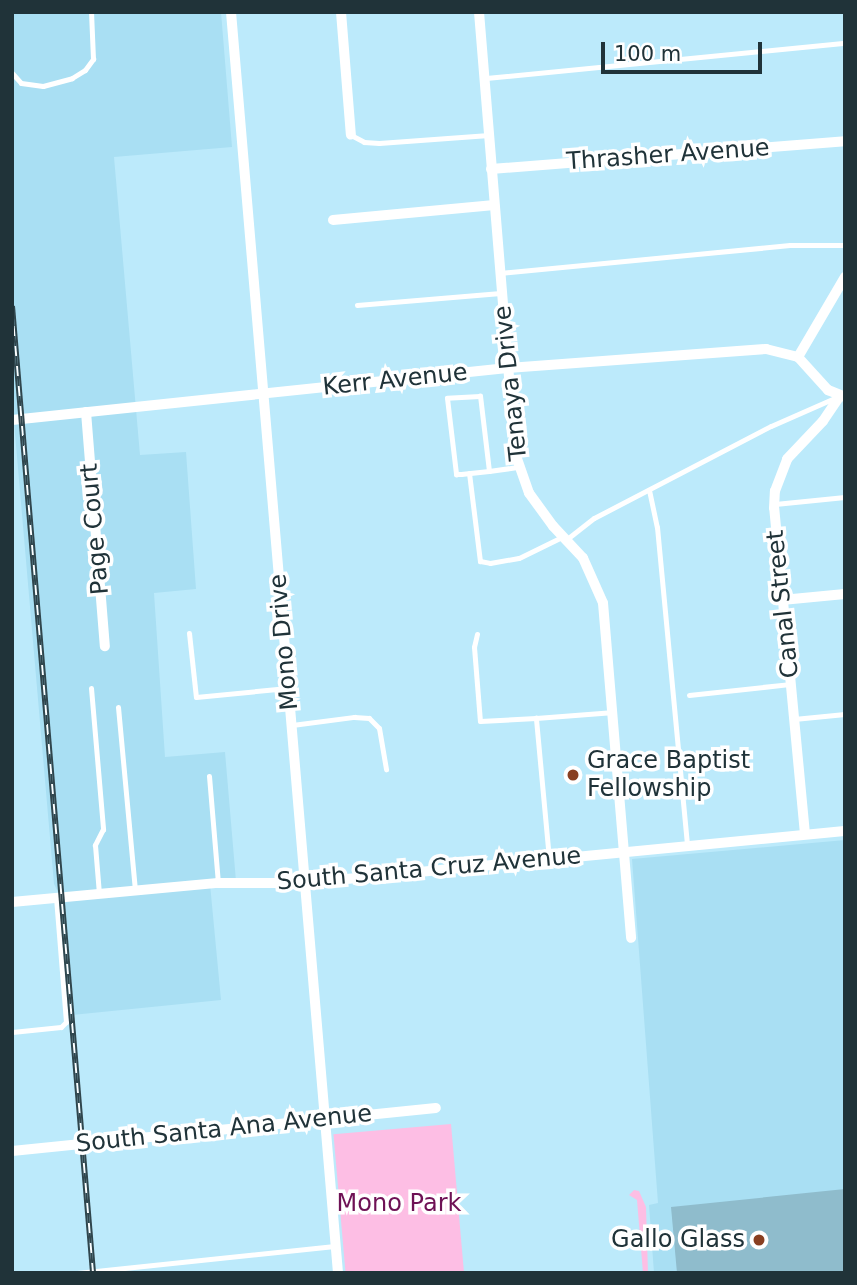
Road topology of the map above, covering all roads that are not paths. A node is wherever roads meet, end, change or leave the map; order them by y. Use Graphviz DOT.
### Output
graph roads {
  1 [pos="91,12"];
  2 [pos="231,12"];
  3 [pos="341,12"];
  4 [pos="479,12"];
  5 [pos="845,43"];
  6 [pos="12,73"];
  7 [pos="484,78"];
  8 [pos="351,135"];
  9 [pos="489,135"];
  10 [pos="845,141"];
  11 [pos="491,169"];
  12 [pos="494,205"];
  13 [pos="333,220"];
  14 [pos="845,245"];
  15 [pos="499,274"];
  16 [pos="845,276"];
  17 [pos="501,293"];
  18 [pos="845,298"];
  19 [pos="832,299"];
  20 [pos="357,305"];
  21 [pos="798,356"];
  22 [pos="507,368"];
  23 [pos="263,394"];
  24 [pos="842,396"];
  25 [pos="86,412"];
  26 [pos="12,420"];
  27 [pos="519,467"];
  28 [pos="489,471"];
  29 [pos="469,473"];
  30 [pos="649,490"];
  31 [pos="845,497"];
  32 [pos="774,504"];
  33 [pos="566,537"];
  34 [pos="845,594"];
  35 [pos="782,600"];
  36 [pos="189,633"];
  37 [pos="477,634"];
  38 [pos="105,646"];
  39 [pos="791,684"];
  40 [pos="91,688"];
  41 [pos="288,688"];
  42 [pos="688,695"];
  43 [pos="118,707"];
  44 [pos="614,712"];
  45 [pos="845,714"];
  46 [pos="536,718"];
  47 [pos="794,719"];
  48 [pos="292,725"];
  49 [pos="386,769"];
  50 [pos="209,776"];
  51 [pos="845,831"];
  52 [pos="805,834"];
  53 [pos="687,845"];
  54 [pos="625,852"];
  55 [pos="549,859"];
  56 [pos="218,883"];
  57 [pos="305,883"];
  58 [pos="135,891"];
  59 [pos="99,894"];
  60 [pos="56,898"];
  61 [pos="12,902"];
  62 [pos="631,938"];
  63 [pos="12,1032"];
  64 [pos="436,1108"];
  65 [pos="325,1119"];
  66 [pos="12,1151"];
  67 [pos="336,1246"];
  68 [pos="77,1273"];
  69 [pos="338,1273"];
  1 -- 6 [label="lane"];
  2 -- 23 [label="street, Mono Drive"];
  3 -- 8 [label="street"];
  4 -- 7 [label="street, Tenaya Drive"];
  5 -- 7 [label="lane"];
  7 -- 9 [label="street, Tenaya Drive"];
  8 -- 9 [label="lane"];
  9 -- 11 [label="street, Tenaya Drive"];
  10 -- 11 [label="street, Thrasher Avenue"];
  11 -- 12 [label="street, Tenaya Drive"];
  12 -- 13 [label="street"];
  12 -- 15 [label="street, Tenaya Drive"];
  14 -- 15 [label="lane"];
  15 -- 17 [label="street, Tenaya Drive"];
  16 -- 19 [label="street"];
  17 -- 20 [label="lane"];
  17 -- 22 [label="street, Tenaya Drive"];
  18 -- 19 [label="lane"];
  19 -- 21 [label="street"];
  21 -- 22 [label="street, Kerr Avenue"];
  21 -- 24 [label="street"];
  22 -- 23 [label="street, Kerr Avenue"];
  22 -- 27 [label="street, Tenaya Drive"];
  23 -- 25 [label="street, Kerr Avenue"];
  23 -- 41 [label="street, Mono Drive"];
  24 -- 30 [label="lane"];
  24 -- 32 [label="street, Canal Street"];
  25 -- 26 [label="street, Kerr Avenue"];
  25 -- 38 [label="street, Page Court"];
  27 -- 28 [label="lane"];
  27 -- 33 [label="street, Tenaya Drive"];
  28 -- 29 [label="lane"];
  28 -- 29 [label="lane"];
  29 -- 33 [label="lane"];
  30 -- 33 [label="lane"];
  30 -- 53 [label="lane"];
  31 -- 32 [label="lane"];
  32 -- 35 [label="street, Canal Street"];
  33 -- 44 [label="street, Tenaya Drive"];
  34 -- 35 [label="street"];
  35 -- 39 [label="street, Canal Street"];
  36 -- 41 [label="lane"];
  37 -- 46 [label="lane"];
  39 -- 42 [label="lane"];
  39 -- 47 [label="street, Canal Street"];
  40 -- 59 [label="lane"];
  41 -- 48 [label="street, Mono Drive"];
  43 -- 58 [label="lane"];
  44 -- 46 [label="lane"];
  44 -- 54 [label="street, Tenaya Drive"];
  45 -- 47 [label="lane"];
  46 -- 55 [label="lane"];
  47 -- 52 [label="street, Canal Street"];
  48 -- 49 [label="lane"];
  48 -- 57 [label="street, Mono Drive"];
  50 -- 56 [label="lane"];
  51 -- 52 [label="street, South Santa Cruz Avenue"];
  52 -- 53 [label="street, South Santa Cruz Avenue"];
  53 -- 54 [label="street, South Santa Cruz Avenue"];
  54 -- 55 [label="street, South Santa Cruz Avenue"];
  54 -- 62 [label="street, Tenaya Drive"];
  55 -- 57 [label="street, South Santa Cruz Avenue"];
  56 -- 57 [label="street, South Santa Cruz Avenue"];
  56 -- 58 [label="street, South Santa Cruz Avenue"];
  57 -- 65 [label="street, Mono Drive"];
  58 -- 59 [label="street, South Santa Cruz Avenue"];
  59 -- 60 [label="street, South Santa Cruz Avenue"];
  60 -- 61 [label="street, South Santa Cruz Avenue"];
  60 -- 63 [label="lane"];
  64 -- 65 [label="street, South Santa Ana Avenue"];
  65 -- 66 [label="street, South Santa Ana Avenue"];
  65 -- 67 [label="street, Mono Drive"];
  67 -- 68 [label="lane"];
  67 -- 69 [label="street, Mono Drive"];
}
